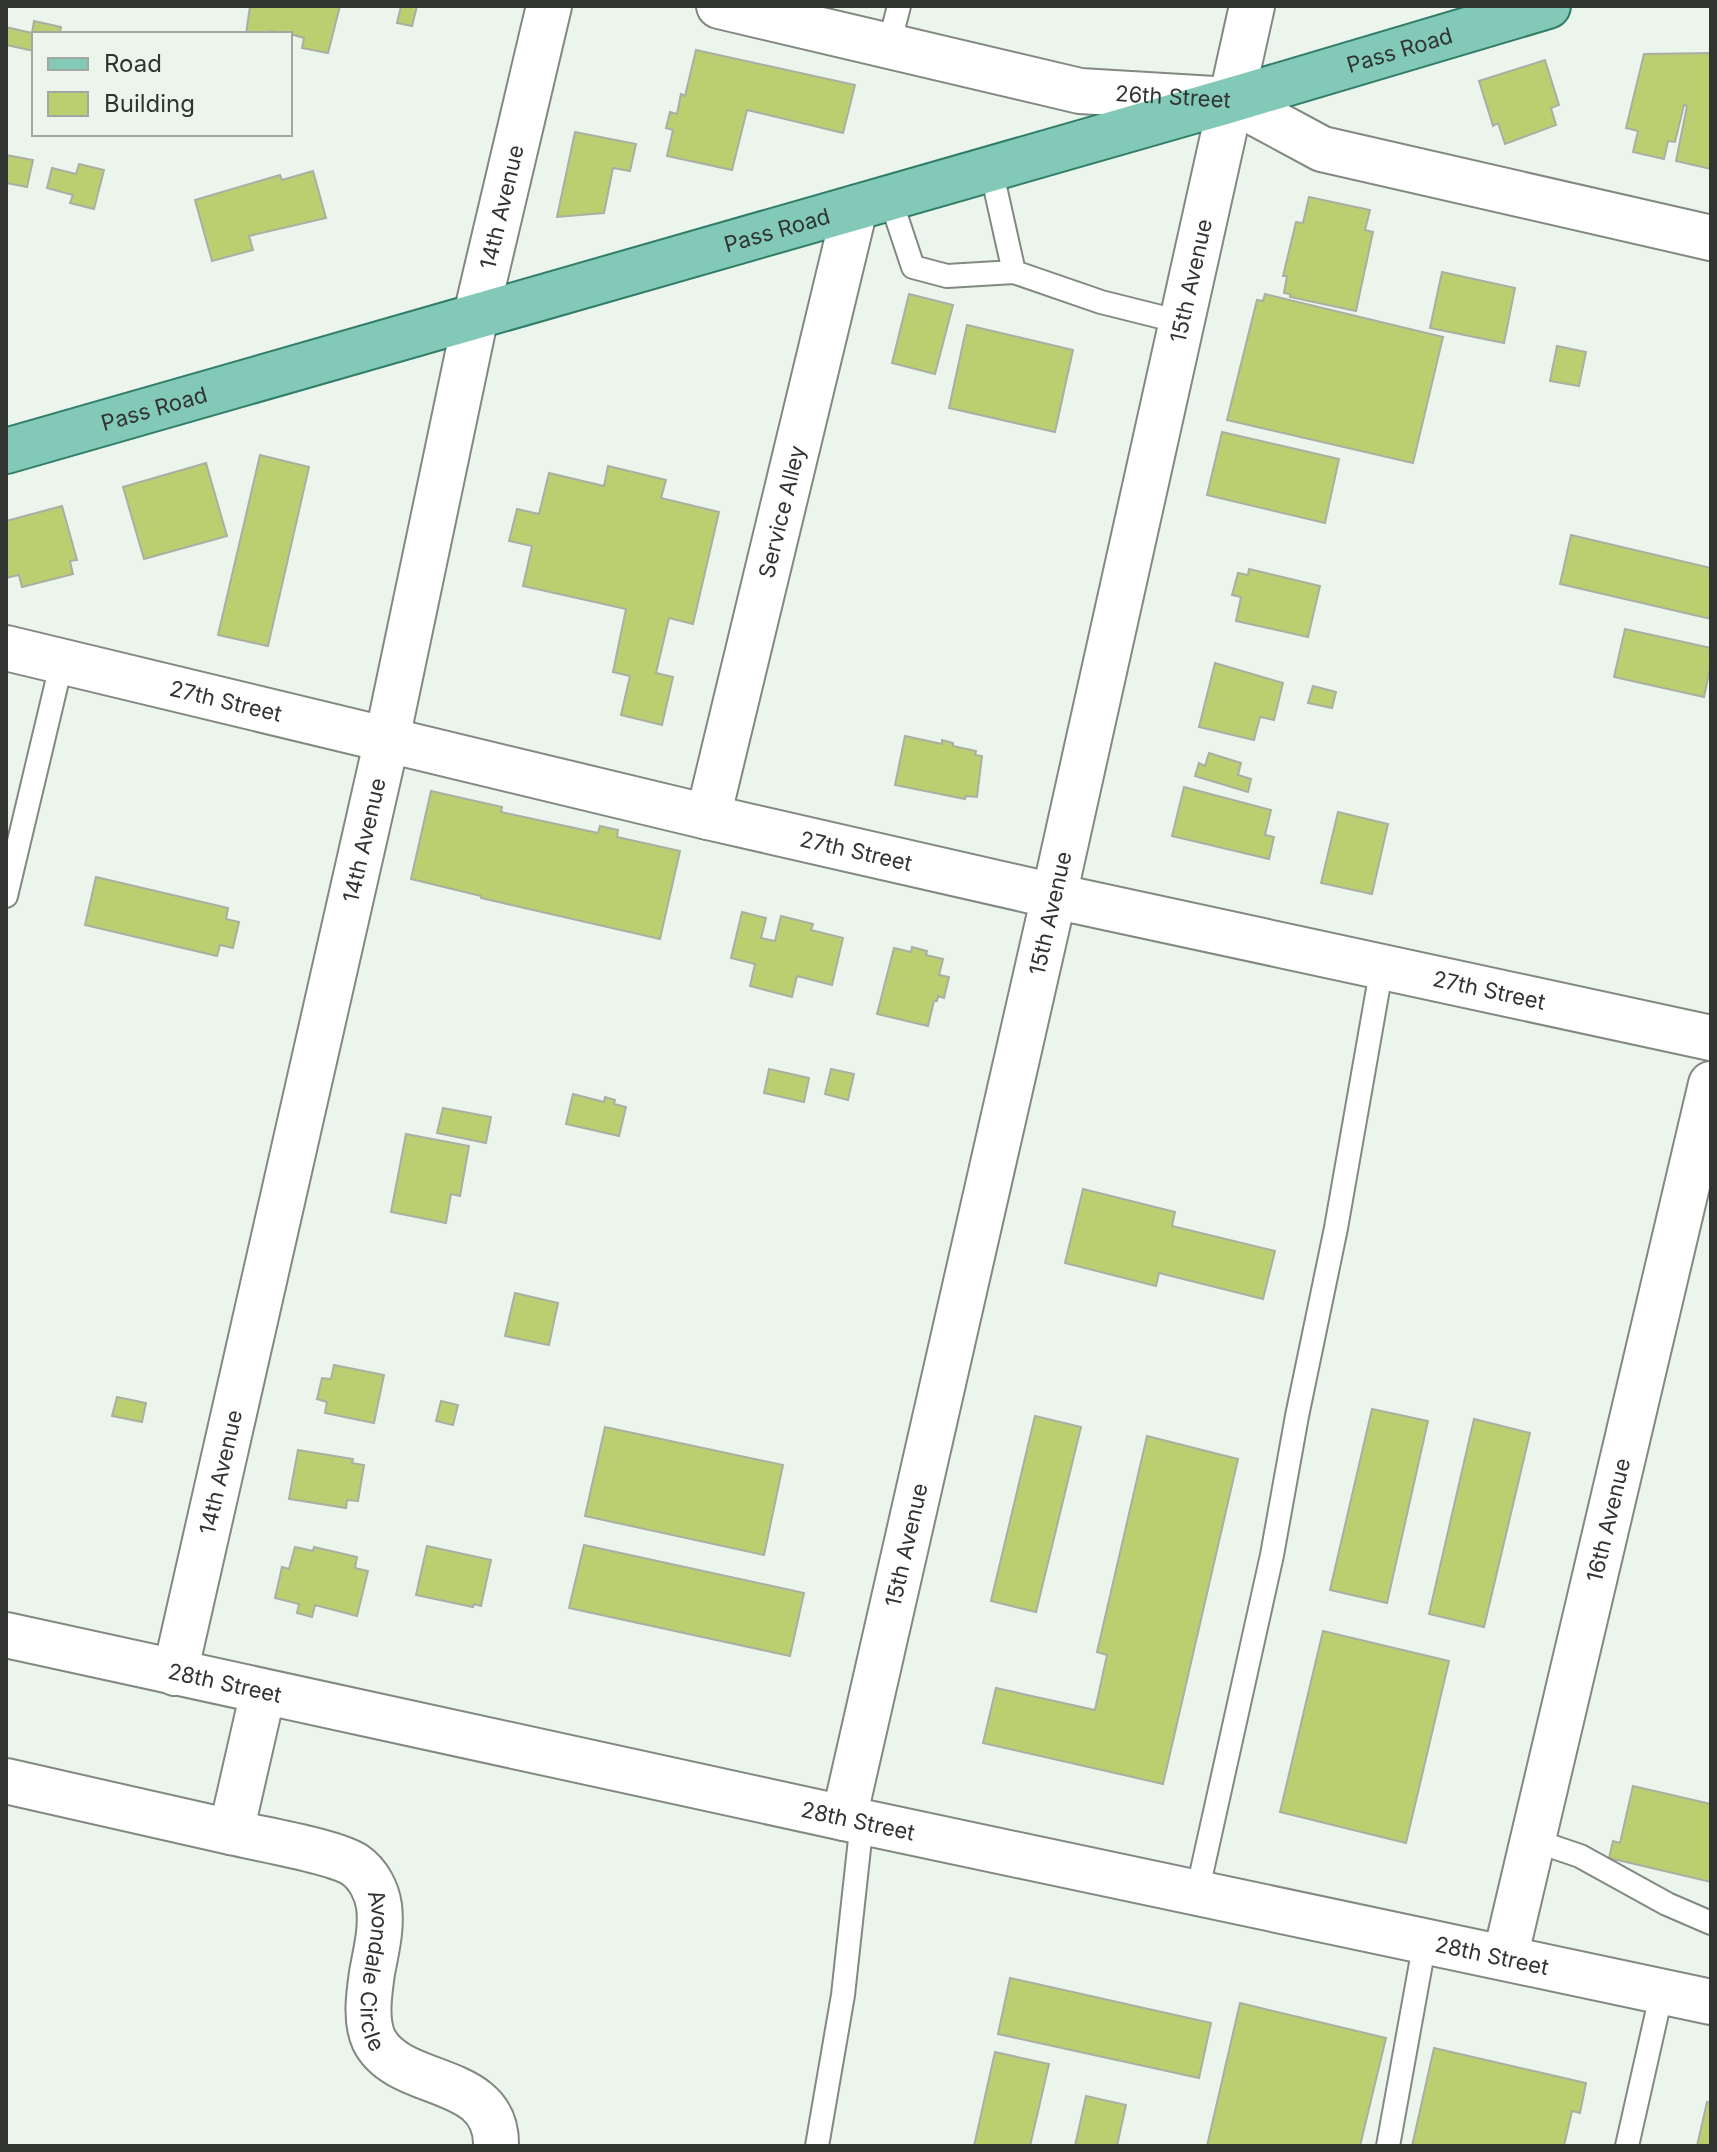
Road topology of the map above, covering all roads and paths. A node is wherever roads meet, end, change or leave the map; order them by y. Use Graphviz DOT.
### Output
graph roads {
  1 [pos="549,6"];
  2 [pos="719,6"];
  3 [pos="1252,6"];
  4 [pos="1548,6"];
  5 [pos="894,26"];
  6 [pos="1231,100"];
  7 [pos="991,169"];
  8 [pos="873,203"];
  9 [pos="1711,238"];
  10 [pos="1014,272"];
  11 [pos="476,315"];
  12 [pos="1181,322"];
  13 [pos="6,451"];
  14 [pos="6,648"];
  15 [pos="62,661"];
  16 [pos="387,739"];
  17 [pos="708,817"];
  18 [pos="6,896"];
  19 [pos="1054,896"];
  20 [pos="1382,966"];
  21 [pos="1711,1038"];
  22 [pos="1711,1084"];
  23 [pos="6,1635"];
  24 [pos="175,1673"];
  25 [pos="263,1692"];
  26 [pos="6,1781"];
  27 [pos="853,1820"];
  28 [pos="231,1832"];
  29 [pos="1533,1840"];
  30 [pos="1197,1893"];
  31 [pos="1711,1923"];
  32 [pos="1425,1941"];
  33 [pos="1505,1958"];
  34 [pos="1662,1991"];
  35 [pos="1711,2002"];
  36 [pos="496,2146"];
  37 [pos="817,2146"];
  38 [pos="1388,2146"];
  39 [pos="1627,2146"];
  1 -- 11 [label="street, 14th Avenue"];
  2 -- 5 [label="street, 26th Street"];
  3 -- 6 [label="street, 15th Avenue"];
  4 -- 6 [label="main road, Pass Road"];
  5 -- 6 [label="street, 26th Street"];
  6 -- 7 [label="main road, Pass Road"];
  6 -- 9 [label="street, 26th Street"];
  6 -- 12 [label="street, 15th Avenue"];
  7 -- 8 [label="main road, Pass Road"];
  7 -- 10 [label="lane"];
  8 -- 10 [label="lane"];
  8 -- 11 [label="main road, Pass Road"];
  8 -- 17 [label="street, Service Alley"];
  10 -- 12 [label="lane"];
  11 -- 13 [label="main road, Pass Road"];
  11 -- 16 [label="street, 14th Avenue"];
  12 -- 19 [label="street, 15th Avenue"];
  14 -- 15 [label="street, 27th Street"];
  15 -- 16 [label="street, 27th Street"];
  15 -- 18 [label="lane"];
  16 -- 17 [label="street, 27th Street"];
  16 -- 24 [label="street, 14th Avenue"];
  17 -- 19 [label="street, 27th Street"];
  19 -- 20 [label="street, 27th Street"];
  19 -- 27 [label="street, 15th Avenue"];
  20 -- 21 [label="street, 27th Street"];
  20 -- 30 [label="lane"];
  22 -- 29 [label="street, 16th Avenue"];
  23 -- 24 [label="street, 28th Street"];
  24 -- 25 [label="street, 28th Street"];
  25 -- 27 [label="street, 28th Street"];
  25 -- 28 [label="street"];
  26 -- 28 [label="street, Avondale Circle"];
  27 -- 30 [label="street, 28th Street"];
  27 -- 37 [label="lane"];
  28 -- 36 [label="street, Avondale Circle"];
  29 -- 31 [label="lane"];
  29 -- 33 [label="street, 16th Avenue"];
  30 -- 32 [label="street, 28th Street"];
  32 -- 33 [label="street, 28th Street"];
  32 -- 38 [label="lane"];
  33 -- 34 [label="street, 28th Street"];
  34 -- 35 [label="street, 28th Street"];
  34 -- 39 [label="lane"];
}
